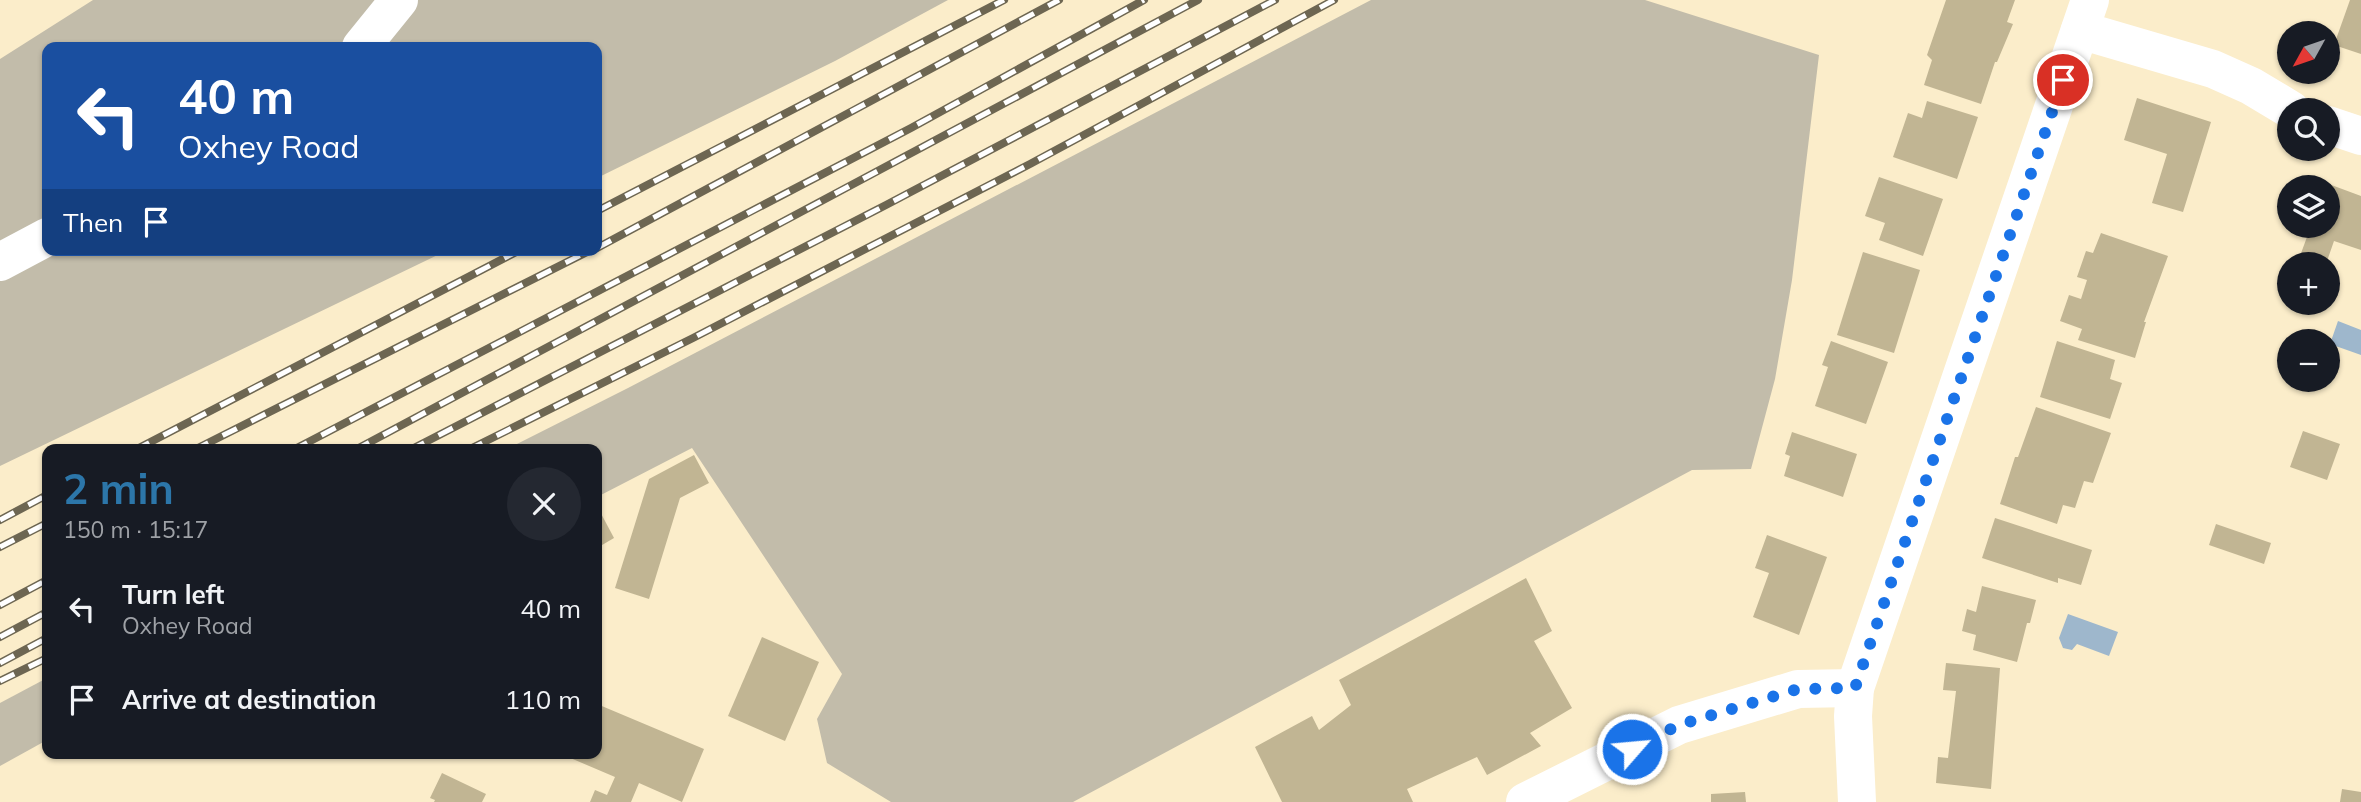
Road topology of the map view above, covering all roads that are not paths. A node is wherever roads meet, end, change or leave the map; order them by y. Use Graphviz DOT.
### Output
graph roads {
  1 [pos="399,0"];
  2 [pos="2085,15"];
  3 [pos="365,42"];
  4 [pos="2277,102"];
  5 [pos="2340,129"];
  6 [pos="2361,136"];
  7 [pos="42,240"];
  8 [pos="0,262"];
  9 [pos="1855,688"];
  10 [pos="1525,802"];
  11 [pos="1857,802"];
  1 -- 3 [label="street"];
  2 -- 4 [label="street"];
  2 -- 9 [label="street"];
  5 -- 6 [label="street"];
  7 -- 8 [label="street"];
  9 -- 10 [label="street"];
  9 -- 11 [label="street"];
}
